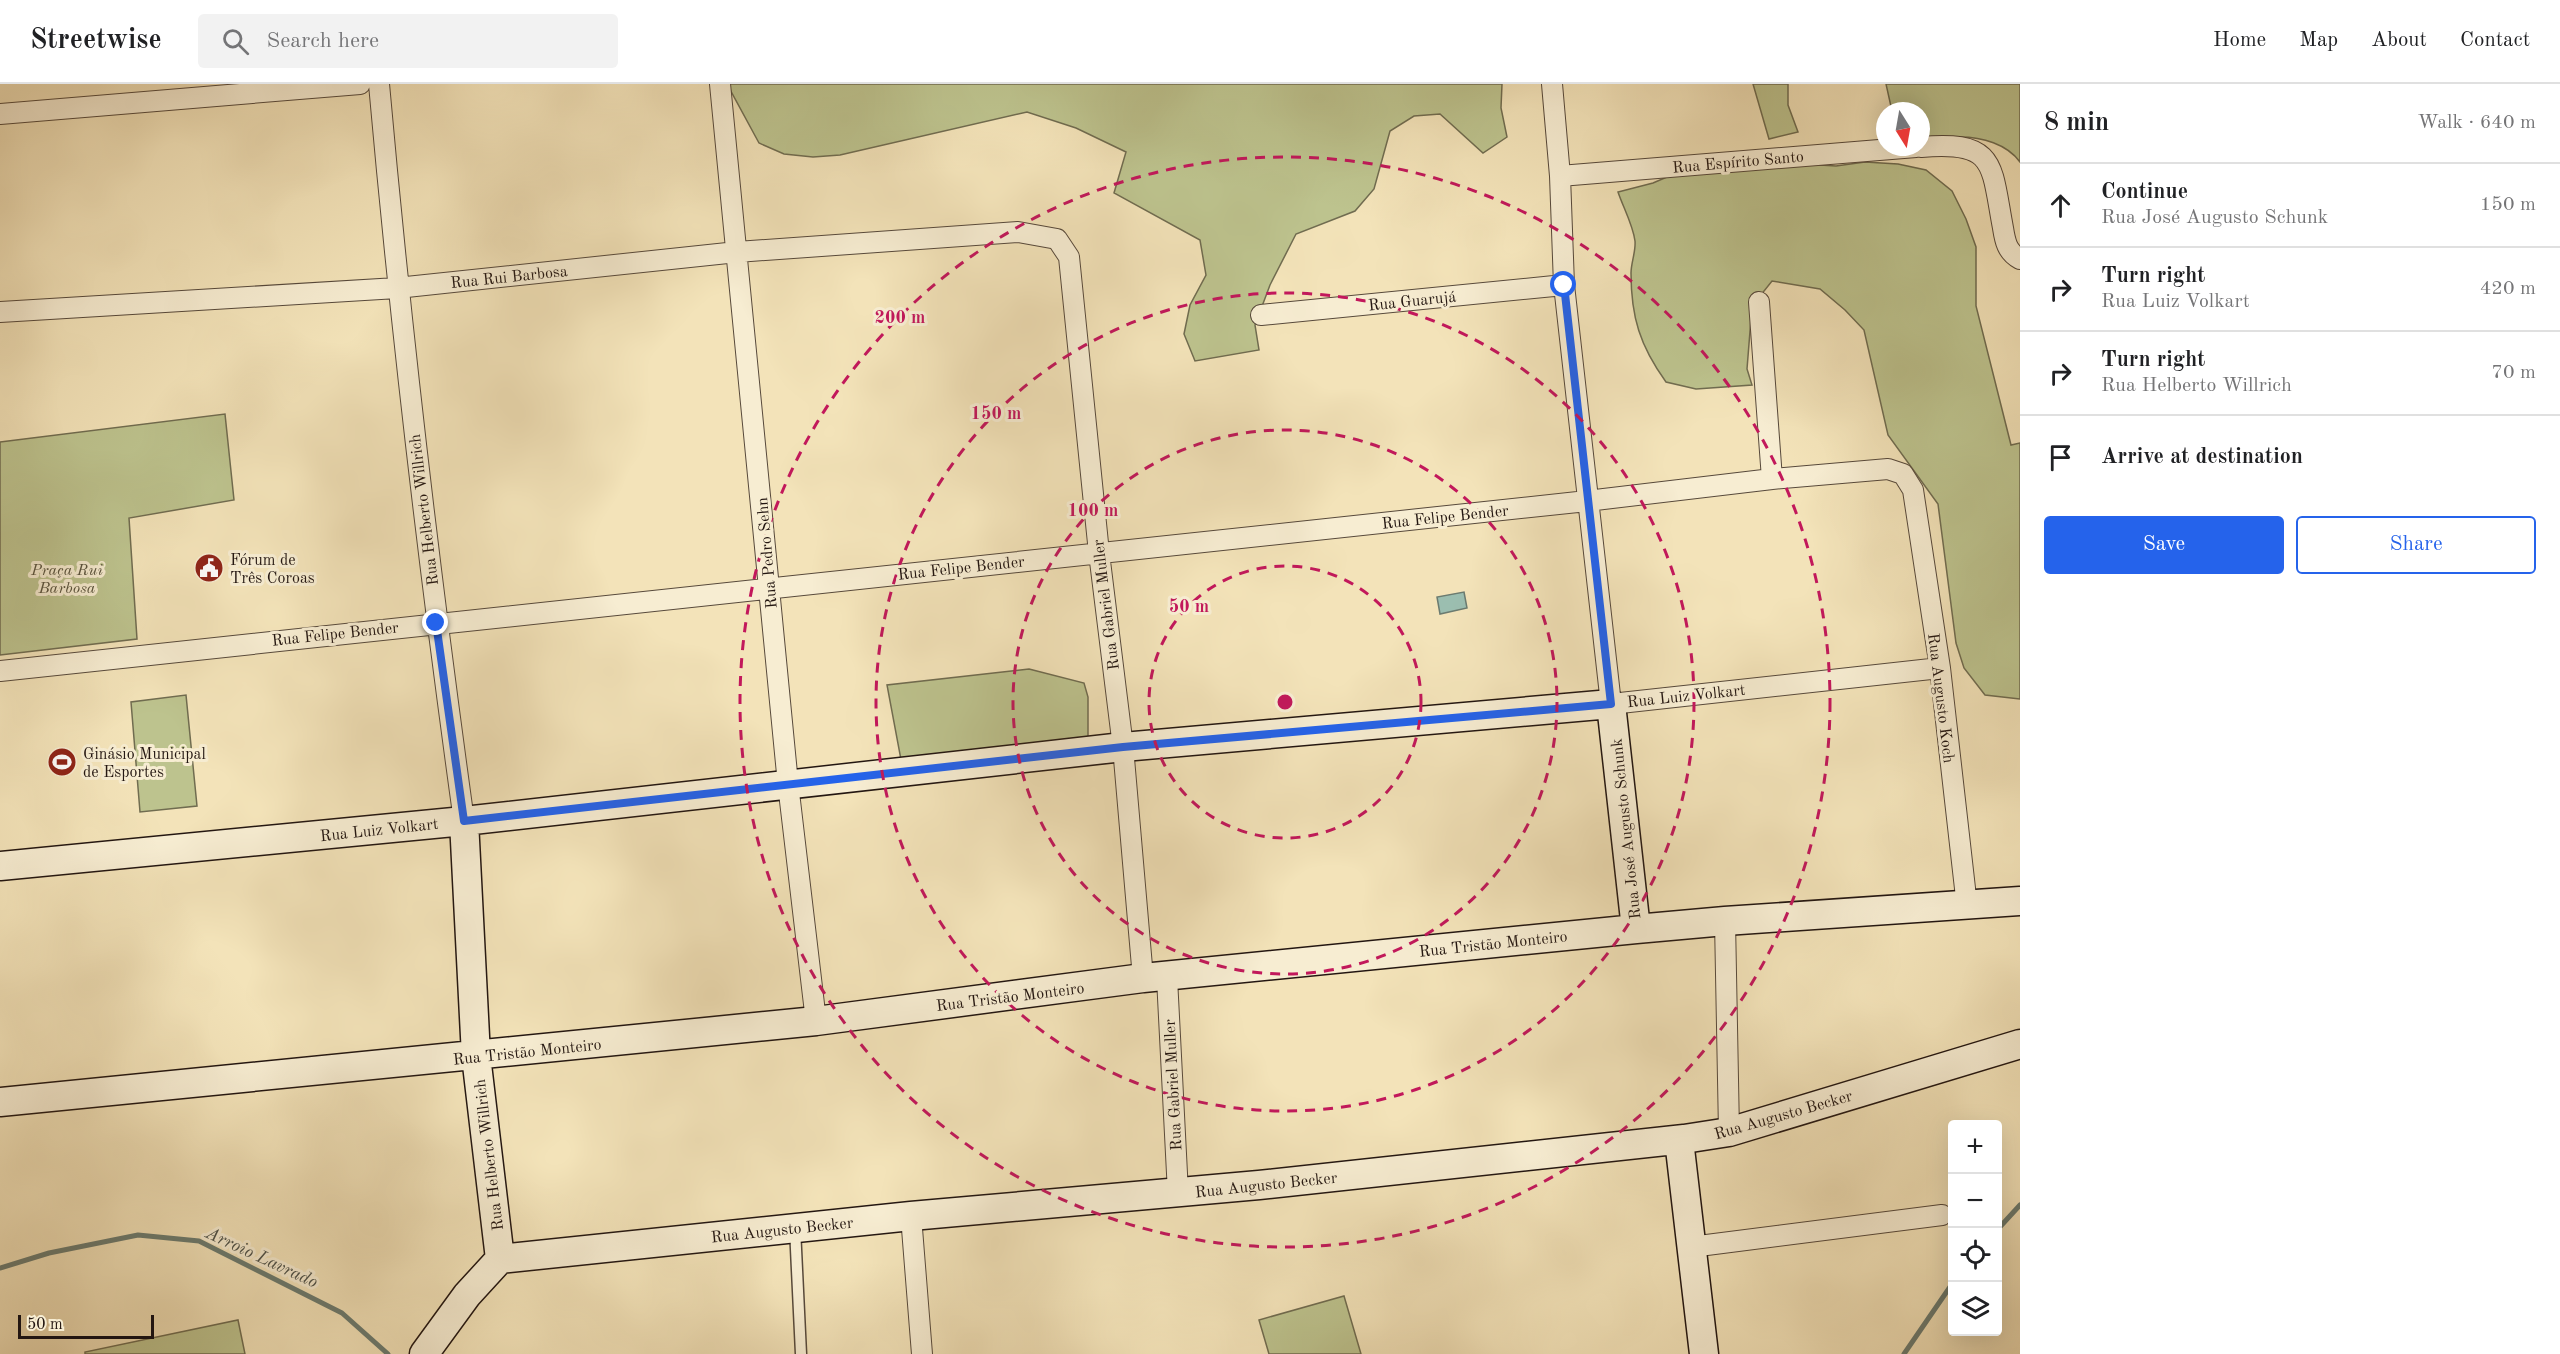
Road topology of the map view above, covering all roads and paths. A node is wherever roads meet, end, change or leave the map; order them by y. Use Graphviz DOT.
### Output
graph roads {
  1 [pos="360,84"];
  2 [pos="379,84"];
  3 [pos="720,84"];
  4 [pos="1552,84"];
  5 [pos="0,114"];
  6 [pos="1930,146"];
  7 [pos="1876,150"];
  8 [pos="1560,176"];
  9 [pos="1018,232"];
  10 [pos="737,252"];
  11 [pos="2020,259"];
  12 [pos="1564,285"];
  13 [pos="397,288"];
  14 [pos="1759,302"];
  15 [pos="0,312"];
  16 [pos="1261,315"];
  17 [pos="1772,479"];
  18 [pos="1913,490"];
  19 [pos="1587,501"];
  20 [pos="1099,553"];
  21 [pos="769,587"];
  22 [pos="436,623"];
  23 [pos="1940,668"];
  24 [pos="0,671"];
  25 [pos="1611,704"];
  26 [pos="1123,747"];
  27 [pos="788,784"];
  28 [pos="464,821"];
  29 [pos="0,866"];
  30 [pos="2020,901"];
  31 [pos="1967,906"];
  32 [pos="1725,921"];
  33 [pos="1636,929"];
  34 [pos="1155,978"];
  35 [pos="816,1021"];
  36 [pos="2020,1044"];
  37 [pos="476,1056"];
  38 [pos="0,1102"];
  39 [pos="1729,1132"];
  40 [pos="1679,1140"];
  41 [pos="1178,1193"];
  42 [pos="1942,1215"];
  43 [pos="911,1216"];
  44 [pos="795,1228"];
  45 [pos="1691,1247"];
  46 [pos="500,1259"];
  47 [pos="424,1354"];
  48 [pos="801,1354"];
  49 [pos="922,1354"];
  50 [pos="1704,1354"];
  1 -- 5 [label="street"];
  2 -- 13 [label="street, Rua Helberto Willrich"];
  3 -- 10 [label="street, Rua Pedro Sehn"];
  4 -- 8 [label="street, Rua José Augusto Schunk"];
  6 -- 11 [label="street"];
  7 -- 8 [label="street, Rua Espírito Santo"];
  8 -- 12 [label="street, Rua José Augusto Schunk"];
  9 -- 10 [label="street, Rua Rui Barbosa"];
  9 -- 20 [label="street, Rua Gabriel Muller"];
  10 -- 13 [label="street, Rua Rui Barbosa"];
  10 -- 21 [label="street, Rua Pedro Sehn"];
  12 -- 16 [label="street, Rua Guarujá"];
  12 -- 19 [label="street, Rua José Augusto Schunk"];
  13 -- 15 [label="street, Rua Rui Barbosa"];
  13 -- 22 [label="street, Rua Helberto Willrich"];
  14 -- 17 [label="street"];
  17 -- 18 [label="street, Rua Felipe Bender"];
  17 -- 19 [label="street, Rua Felipe Bender"];
  18 -- 23 [label="street, Rua Augusto Koch"];
  19 -- 20 [label="street, Rua Felipe Bender"];
  19 -- 25 [label="street, Rua José Augusto Schunk"];
  20 -- 21 [label="street, Rua Felipe Bender"];
  20 -- 26 [label="street, Rua Gabriel Muller"];
  21 -- 22 [label="street, Rua Felipe Bender"];
  21 -- 27 [label="street, Rua Pedro Sehn"];
  22 -- 24 [label="street, Rua Felipe Bender"];
  22 -- 28 [label="street, Rua Helberto Willrich"];
  23 -- 25 [label="street, Rua Luiz Volkart"];
  23 -- 31 [label="street, Rua Augusto Koch"];
  25 -- 26 [label="street, Rua Luiz Volkart"];
  25 -- 33 [label="street, Rua José Augusto Schunk"];
  26 -- 27 [label="street, Rua Luiz Volkart"];
  26 -- 34 [label="street, Rua Gabriel Muller"];
  27 -- 28 [label="street, Rua Luiz Volkart"];
  27 -- 35 [label="street, Rua Pedro Sehn"];
  28 -- 29 [label="street, Rua Luiz Volkart"];
  28 -- 37 [label="street, Rua Helberto Willrich"];
  30 -- 31 [label="street, Rua Tristão Monteiro"];
  31 -- 32 [label="street, Rua Tristão Monteiro"];
  32 -- 33 [label="street, Rua Tristão Monteiro"];
  32 -- 39 [label="street"];
  33 -- 34 [label="street, Rua Tristão Monteiro"];
  34 -- 35 [label="street, Rua Tristão Monteiro"];
  34 -- 41 [label="street, Rua Gabriel Muller"];
  35 -- 37 [label="street, Rua Tristão Monteiro"];
  36 -- 39 [label="street, Rua Augusto Becker"];
  37 -- 38 [label="street, Rua Tristão Monteiro"];
  37 -- 46 [label="street, Rua Helberto Willrich"];
  39 -- 40 [label="street, Rua Augusto Becker"];
  40 -- 41 [label="street, Rua Augusto Becker"];
  40 -- 45 [label="street"];
  41 -- 43 [label="street, Rua Augusto Becker"];
  42 -- 45 [label="street"];
  43 -- 44 [label="street, Rua Augusto Becker"];
  43 -- 49 [label="street"];
  44 -- 46 [label="street, Rua Augusto Becker"];
  44 -- 48 [label="lane"];
  45 -- 50 [label="street"];
  46 -- 47 [label="street"];
}
